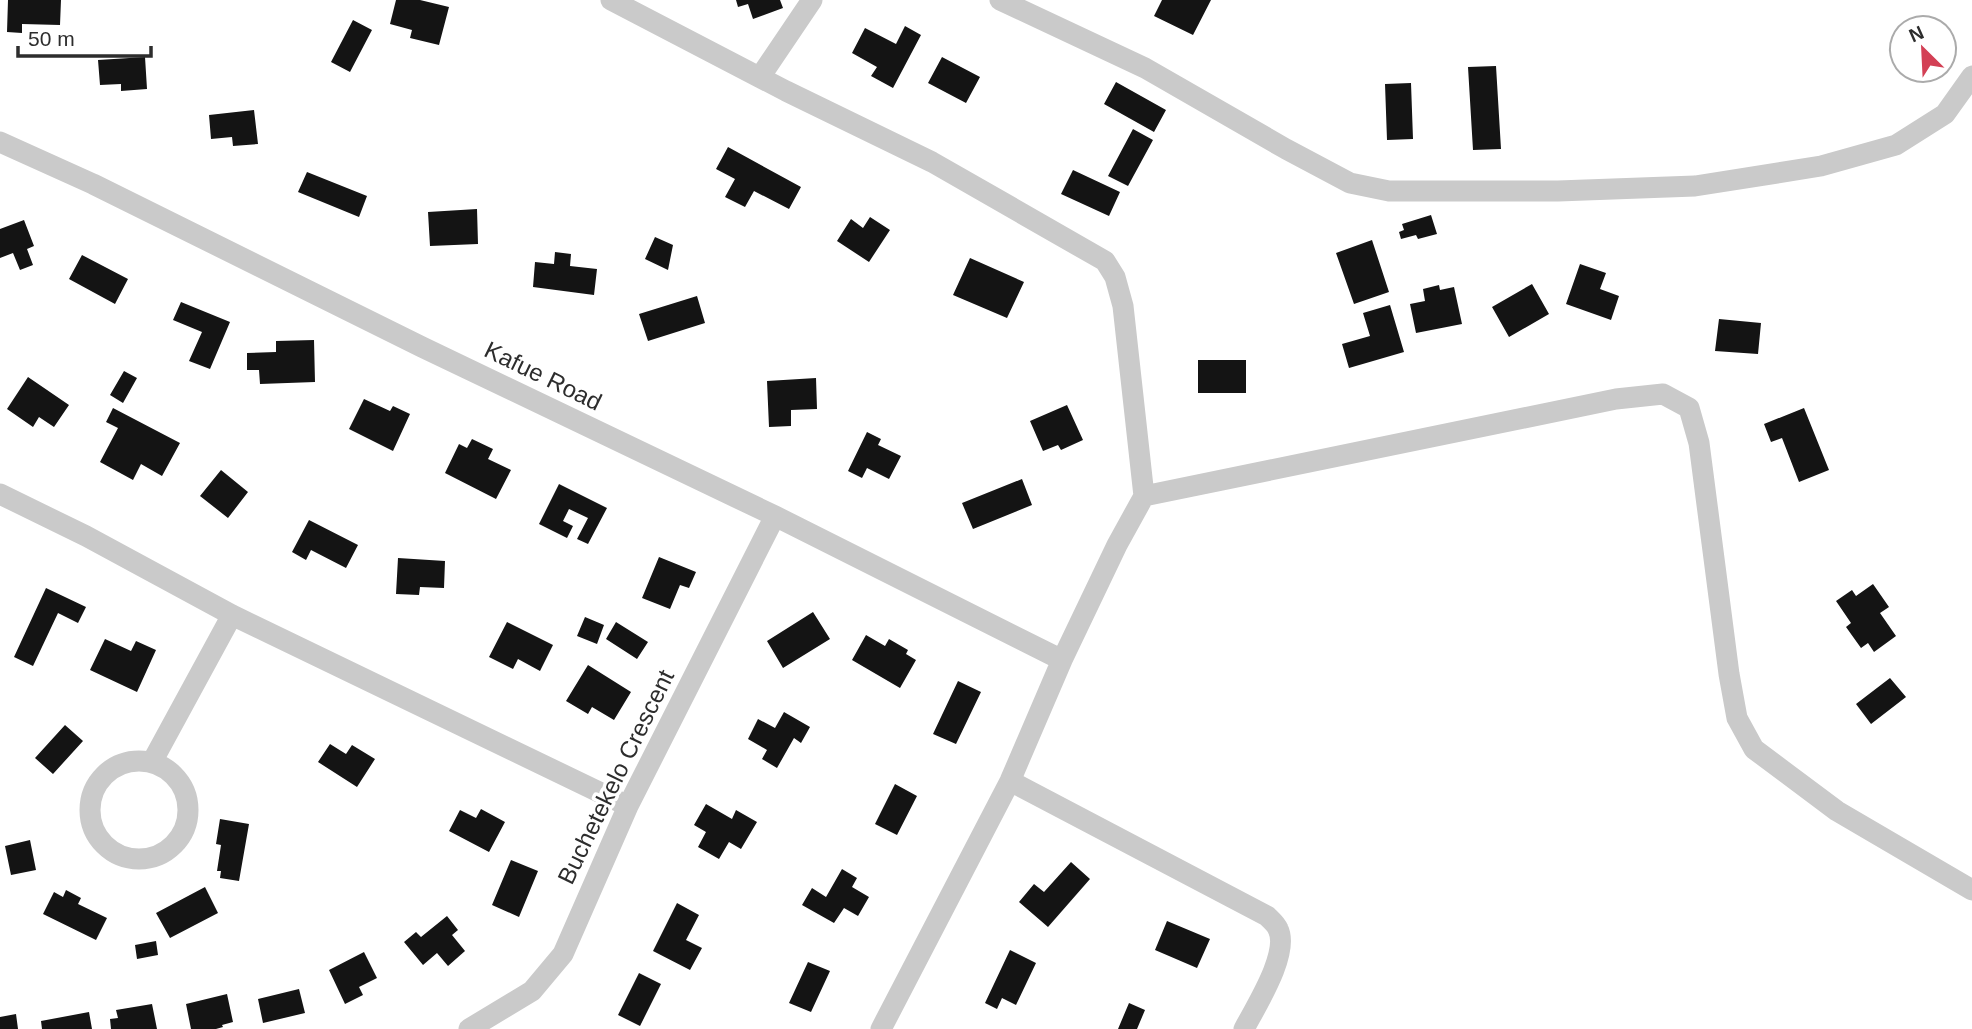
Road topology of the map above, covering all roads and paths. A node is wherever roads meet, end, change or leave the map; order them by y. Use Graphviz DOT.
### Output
graph roads {
  1 [pos="611,0"];
  2 [pos="812,0"];
  3 [pos="1000,0"];
  4 [pos="1972,76"];
  5 [pos="760,78"];
  6 [pos="0,142"];
  7 [pos="0,494"];
  8 [pos="1144,496"];
  9 [pos="775,516"];
  10 [pos="232,615"];
  11 [pos="1062,660"];
  12 [pos="152,762"];
  13 [pos="1010,781"];
  14 [pos="628,806"];
  15 [pos="1972,890"];
  16 [pos="469,1029"];
  17 [pos="881,1029"];
  18 [pos="1244,1029"];
  1 -- 5 [label="street"];
  2 -- 5 [label="street"];
  3 -- 4 [label="street"];
  5 -- 8 [label="street"];
  6 -- 9 [label="street, Kafue Road"];
  7 -- 10 [label="street"];
  8 -- 11 [label="street"];
  8 -- 15 [label="street"];
  9 -- 11 [label="street, Kafue Road"];
  9 -- 14 [label="street, Buchetekelo Crescent"];
  10 -- 12 [label="street"];
  10 -- 14 [label="street"];
  11 -- 13 [label="street"];
  12 -- 12 [label="street"];
  13 -- 17 [label="street"];
  13 -- 18 [label="street"];
  14 -- 16 [label="street, Buchetekelo Crescent"];
}
